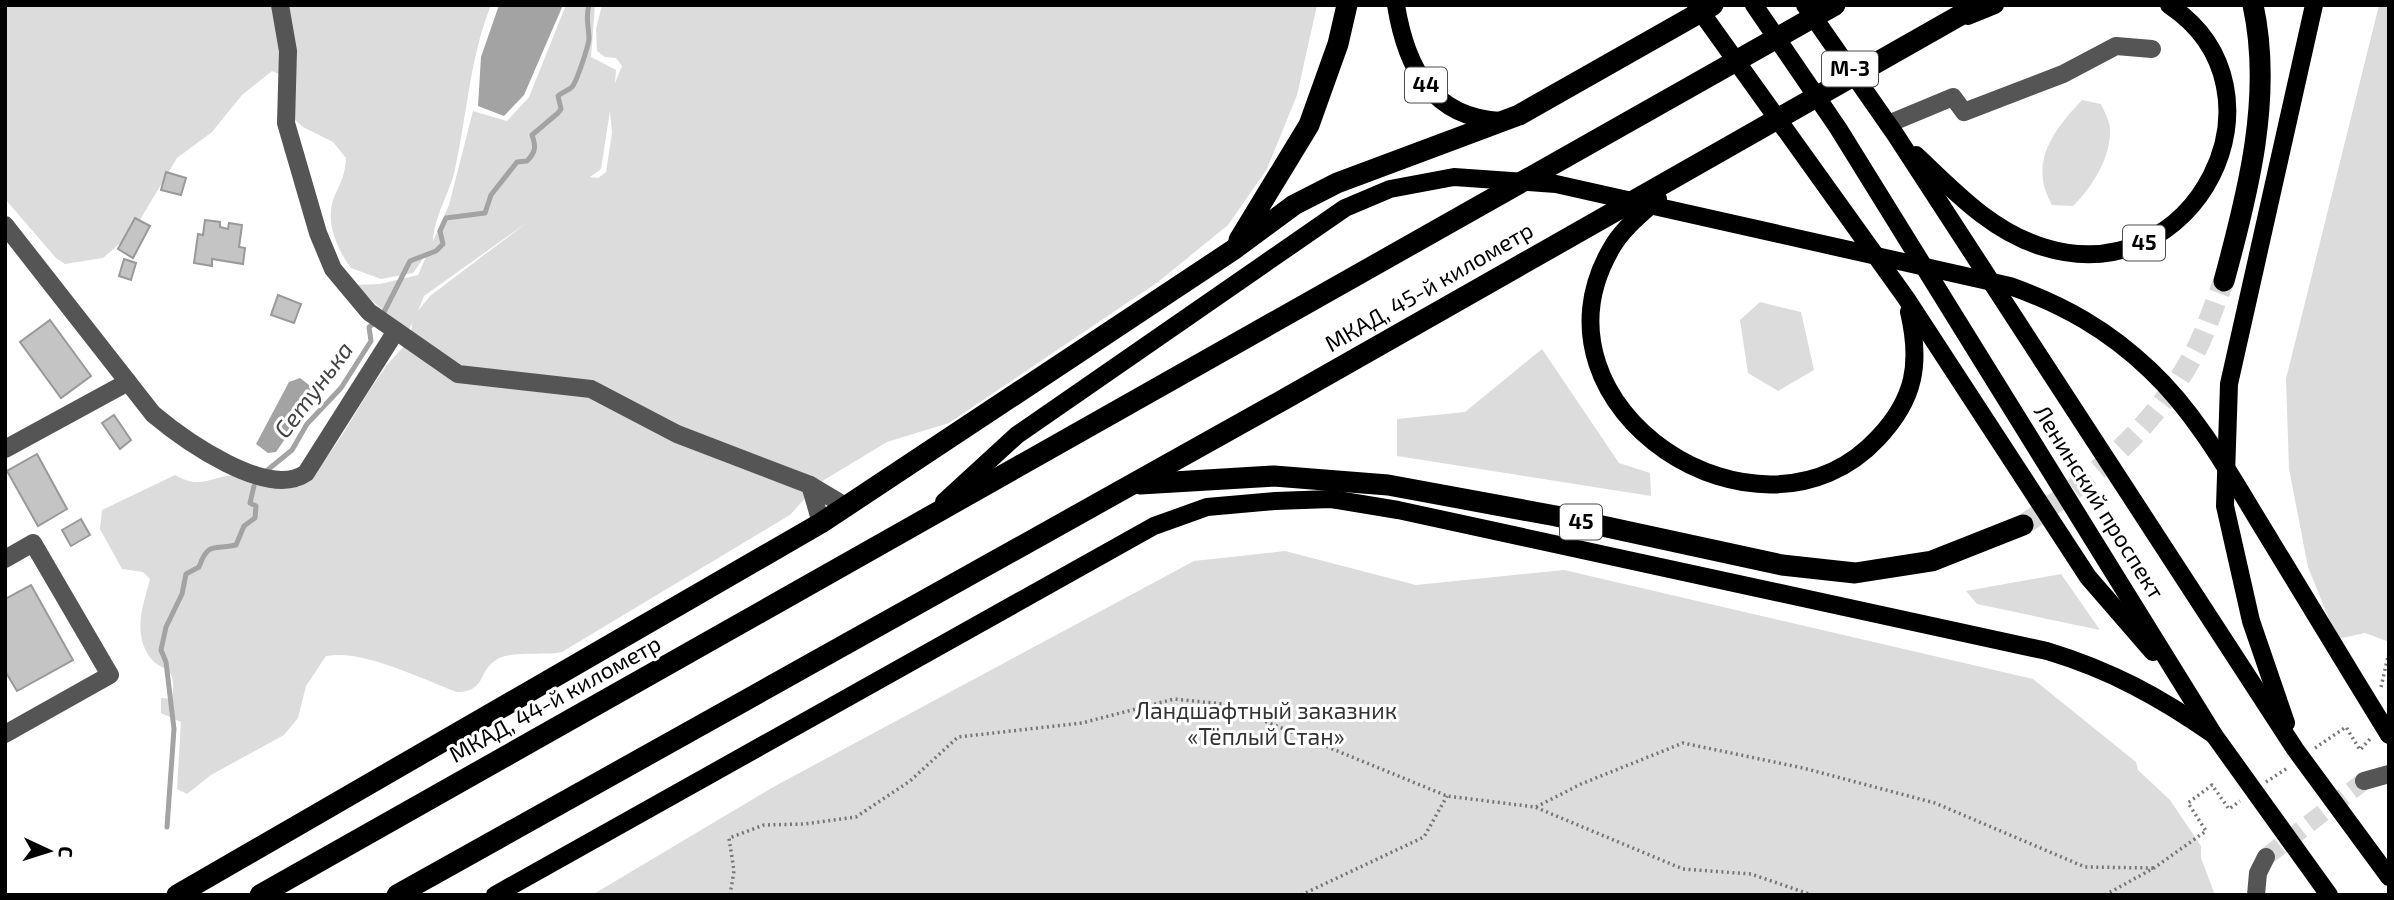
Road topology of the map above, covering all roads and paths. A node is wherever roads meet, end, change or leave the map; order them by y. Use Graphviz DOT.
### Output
graph roads {
  1 [pos="280,5"];
  2 [pos="1347,5"];
  3 [pos="1396,5"];
  4 [pos="1696,5"];
  5 [pos="1713,5"];
  6 [pos="1754,5"];
  7 [pos="1805,5"];
  8 [pos="1835,5"];
  9 [pos="1978,5"];
  10 [pos="1995,5"];
  11 [pos="2169,5"];
  12 [pos="2253,5"];
  13 [pos="2314,5"];
  14 [pos="1936,29"];
  15 [pos="2152,50"];
  16 [pos="1501,121"];
  17 [pos="1891,129"];
  18 [pos="1721,151"];
  19 [pos="5,225"];
  20 [pos="1233,250"];
  21 [pos="2224,281"];
  22 [pos="1906,298"];
  23 [pos="396,331"];
  24 [pos="128,382"];
  25 [pos="5,449"];
  26 [pos="810,485"];
  27 [pos="1131,485"];
  28 [pos="848,507"];
  29 [pos="925,520"];
  30 [pos="821,523"];
  31 [pos="2023,525"];
  32 [pos="876,548"];
  33 [pos="5,559"];
  34 [pos="2176,673"];
  35 [pos="2382,682"];
  36 [pos="2389,685"];
  37 [pos="2346,727"];
  38 [pos="5,734"];
  39 [pos="2214,735"];
  40 [pos="2389,735"];
  41 [pos="2295,749"];
  42 [pos="2360,750"];
  43 [pos="2389,774"];
  44 [pos="2364,781"];
  45 [pos="1447,796"];
  46 [pos="1535,807"];
  47 [pos="2229,808"];
  48 [pos="2266,857"];
  49 [pos="2154,868"];
  50 [pos="2389,877"];
  51 [pos="177,895"];
  52 [pos="260,895"];
  53 [pos="397,895"];
  54 [pos="495,895"];
  55 [pos="730,895"];
  56 [pos="1301,895"];
  57 [pos="1812,895"];
  58 [pos="2105,895"];
  59 [pos="2256,895"];
  60 [pos="2329,895"];
  1 -- 23 [label="street"];
  2 -- 20 [label="highway"];
  3 -- 16 [label="main road, 44"];
  4 -- 22 [label="main road"];
  5 -- 16 [label="highway"];
  6 -- 34 [label="main road, Ленинский проспект / М-3"];
  7 -- 17 [label="main road, М-3"];
  8 -- 29 [label="highway, МКАД, 45-й километр"];
  9 -- 14 [label="highway, МКАД, 45-й километр"];
  10 -- 14 [label="main road"];
  11 -- 17 [label="main road, 45"];
  12 -- 21 [label="highway"];
  13 -- 41 [label="main road"];
  14 -- 18 [label="highway, МКАД, 45-й километр"];
  15 -- 17 [label="street"];
  16 -- 20 [label="highway"];
  17 -- 41 [label="main road, Ленинский проспект"];
  18 -- 22 [label="main road"];
  18 -- 27 [label="highway, МКАД, 45-й километр"];
  19 -- 24 [label="street"];
  20 -- 28 [label="highway"];
  22 -- 34 [label="main road"];
  23 -- 24 [label="street"];
  23 -- 26 [label="street"];
  24 -- 25 [label="street"];
  26 -- 28 [label="street"];
  26 -- 30 [label="street"];
  27 -- 31 [label="highway, 45"];
  27 -- 53 [label="highway, МКАД, 45-й километр"];
  28 -- 30 [label="highway"];
  29 -- 32 [label="highway, МКАД, 45-й километр"];
  29 -- 40 [label="main road"];
  30 -- 51 [label="highway"];
  32 -- 52 [label="highway, МКАД, 44-й километр"];
  33 -- 38 [label="street"];
  34 -- 39 [label="main road, Ленинский проспект"];
  35 -- 36 [label="path"];
  37 -- 42 [label="path"];
  39 -- 54 [label="main road"];
  39 -- 60 [label="main road, Ленинский проспект"];
  41 -- 50 [label="main road, Ленинский проспект"];
  43 -- 44 [label="street"];
  45 -- 46 [label="path"];
  45 -- 55 [label="path"];
  45 -- 56 [label="path"];
  46 -- 49 [label="path"];
  46 -- 57 [label="path"];
  47 -- 49 [label="path"];
  48 -- 59 [label="street"];
  49 -- 58 [label="path"];
}
